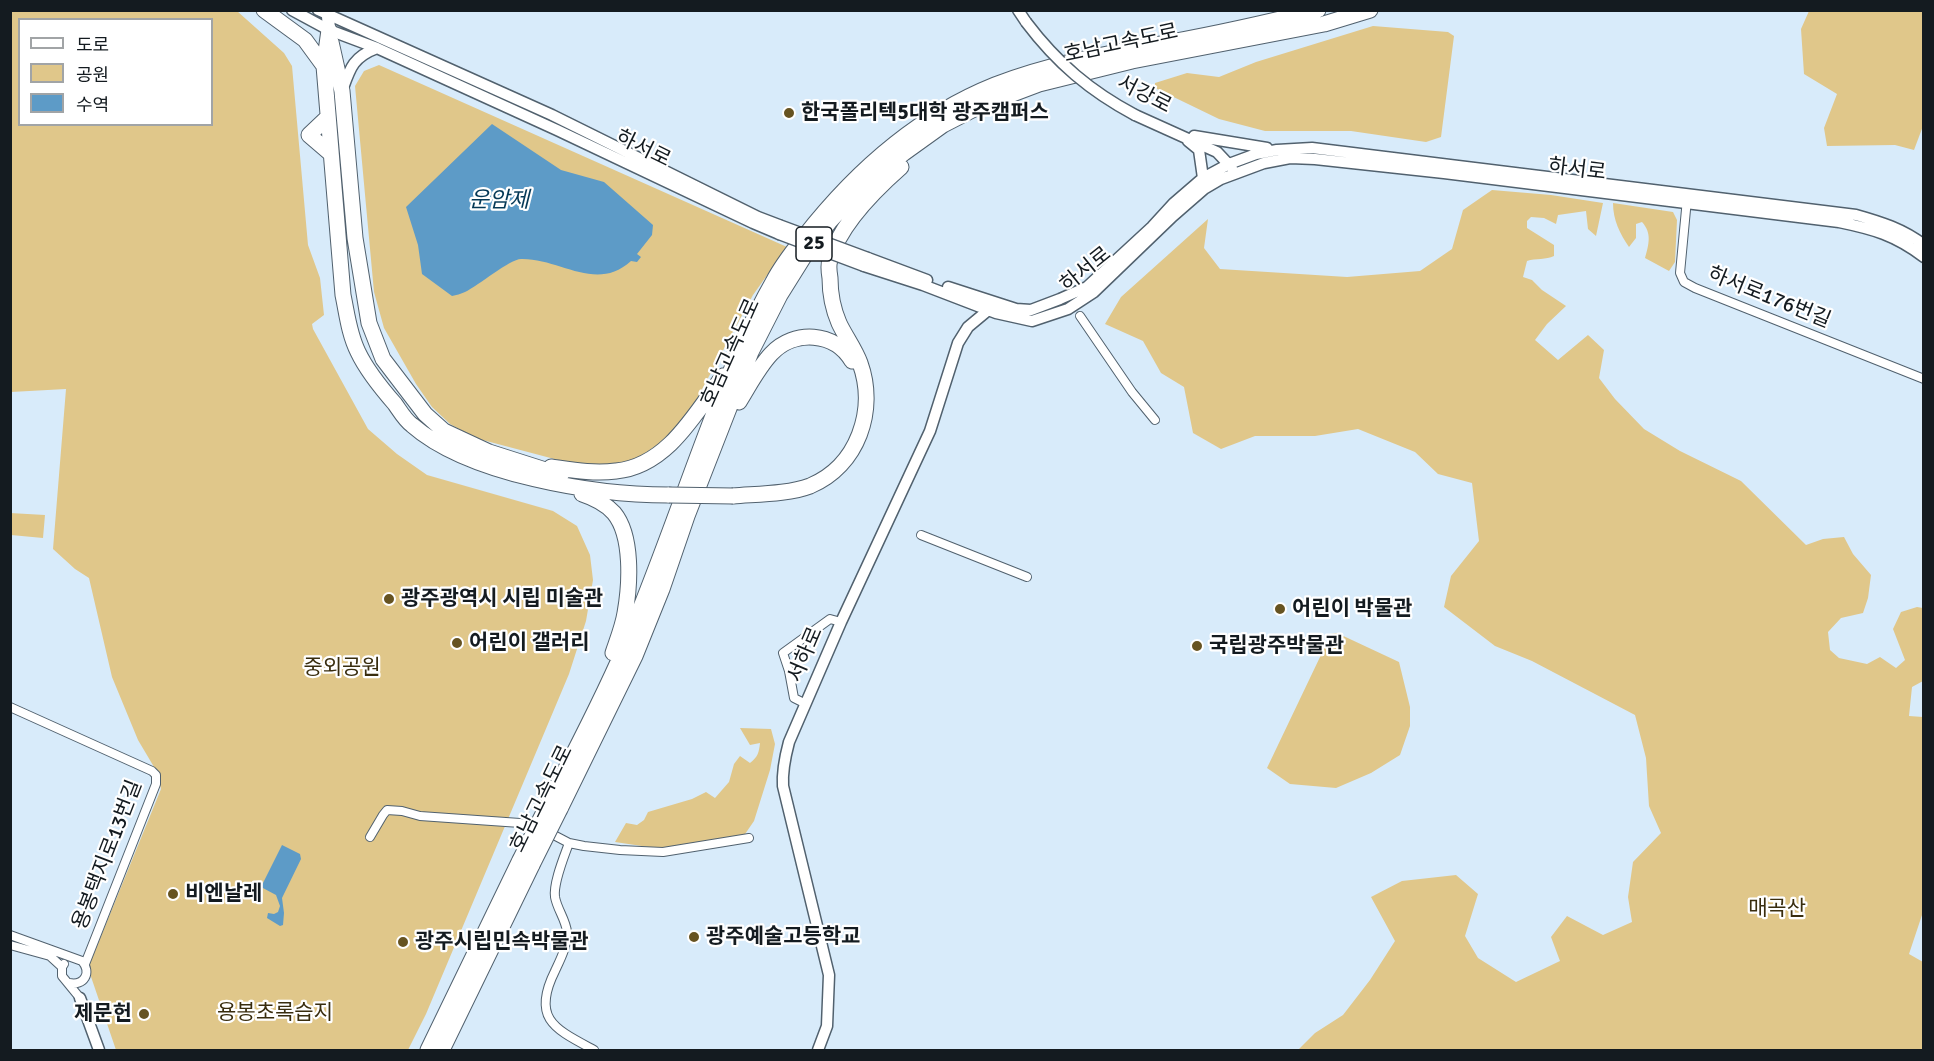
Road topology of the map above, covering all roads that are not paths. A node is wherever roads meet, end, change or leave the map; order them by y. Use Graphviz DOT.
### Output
graph roads {
  1 [pos="264,10"];
  2 [pos="292,10"];
  3 [pos="1018,10"];
  4 [pos="1318,10"];
  5 [pos="1370,10"];
  6 [pos="325,19"];
  7 [pos="377,48"];
  8 [pos="324,66"];
  9 [pos="342,91"];
  10 [pos="1005,97"];
  11 [pos="1179,134"];
  12 [pos="1276,150"];
  13 [pos="1233,168"];
  14 [pos="1203,178"];
  15 [pos="1688,199"];
  16 [pos="779,230"];
  17 [pos="1923,245"];
  18 [pos="1923,257"];
  19 [pos="992,307"];
  20 [pos="1080,316"];
  21 [pos="737,357"];
  22 [pos="1923,379"];
  23 [pos="1155,420"];
  24 [pos="720,432"];
  25 [pos="525,463"];
  26 [pos="534,478"];
  27 [pos="670,491"];
  28 [pos="734,491"];
  29 [pos="921,535"];
  30 [pos="1027,577"];
  31 [pos="841,622"];
  32 [pos="806,704"];
  33 [pos="10,707"];
  34 [pos="588,724"];
  35 [pos="554,805"];
  36 [pos="370,837"];
  37 [pos="749,838"];
  38 [pos="569,843"];
  39 [pos="526,862"];
  40 [pos="10,935"];
  41 [pos="10,945"];
  42 [pos="72,959"];
  43 [pos="85,964"];
  44 [pos="62,967"];
  45 [pos="80,982"];
  46 [pos="69,983"];
  47 [pos="80,998"];
  48 [pos="99,1050"];
  49 [pos="428,1050"];
  50 [pos="442,1050"];
  51 [pos="594,1050"];
  52 [pos="818,1050"];
  1 -- 8 [label="highway"];
  2 -- 6 [label="main road, 하서로"];
  3 -- 11 [label="main road, 서강로, bridge"];
  4 -- 21 [label="highway, 호남고속도로 / 25"];
  5 -- 10 [label="highway, 호남고속도로 / 25"];
  6 -- 7 [label="main road, 하서로"];
  6 -- 8 [label="highway"];
  6 -- 9 [label="highway"];
  6 -- 16 [label="main road, 하서로"];
  7 -- 9 [label="main road"];
  7 -- 16 [label="main road, 하서로"];
  8 -- 26 [label="highway"];
  9 -- 25 [label="highway"];
  10 -- 24 [label="highway, 호남고속도로 / 25"];
  10 -- 28 [label="highway"];
  11 -- 12 [label="main road, 서강로"];
  11 -- 13 [label="main road, 서강로"];
  11 -- 14 [label="main road"];
  12 -- 13 [label="main road, 하서로"];
  12 -- 15 [label="main road, 하서로"];
  13 -- 14 [label="main road, 하서로"];
  13 -- 15 [label="main road, 하서로"];
  13 -- 19 [label="main road, 하서로"];
  14 -- 19 [label="main road, 하서로"];
  15 -- 17 [label="main road, 하서로"];
  15 -- 18 [label="main road, 하서로"];
  15 -- 22 [label="street, 하서로176번길"];
  16 -- 19 [label="main road, 하서로, bridge"];
  19 -- 31 [label="main road, 서하로"];
  20 -- 23 [label="street"];
  21 -- 25 [label="highway"];
  21 -- 34 [label="highway, 호남고속도로 / 25"];
  24 -- 28 [label="highway"];
  24 -- 35 [label="highway, 호남고속도로 / 25"];
  25 -- 27 [label="highway"];
  26 -- 27 [label="highway"];
  26 -- 34 [label="highway"];
  27 -- 28 [label="highway, bridge"];
  29 -- 30 [label="street"];
  31 -- 32 [label="main road, 서하로"];
  31 -- 32 [label="street"];
  32 -- 52 [label="main road, 서하로"];
  33 -- 43 [label="street, 용봉택지로13번길"];
  34 -- 35 [label="highway, 호남고속도로 / 25"];
  35 -- 39 [label="highway, 호남고속도로 / 25, bridge"];
  36 -- 38 [label="street"];
  37 -- 38 [label="street"];
  38 -- 51 [label="street"];
  39 -- 49 [label="highway, 호남고속도로 / 25"];
  39 -- 50 [label="highway, 호남고속도로 / 25"];
  40 -- 42 [label="street"];
  41 -- 44 [label="street"];
  42 -- 43 [label="street"];
  42 -- 44 [label="street"];
  43 -- 45 [label="street"];
  44 -- 46 [label="street"];
  45 -- 46 [label="street"];
  45 -- 47 [label="street"];
  46 -- 47 [label="street"];
  47 -- 48 [label="main road"];
}
